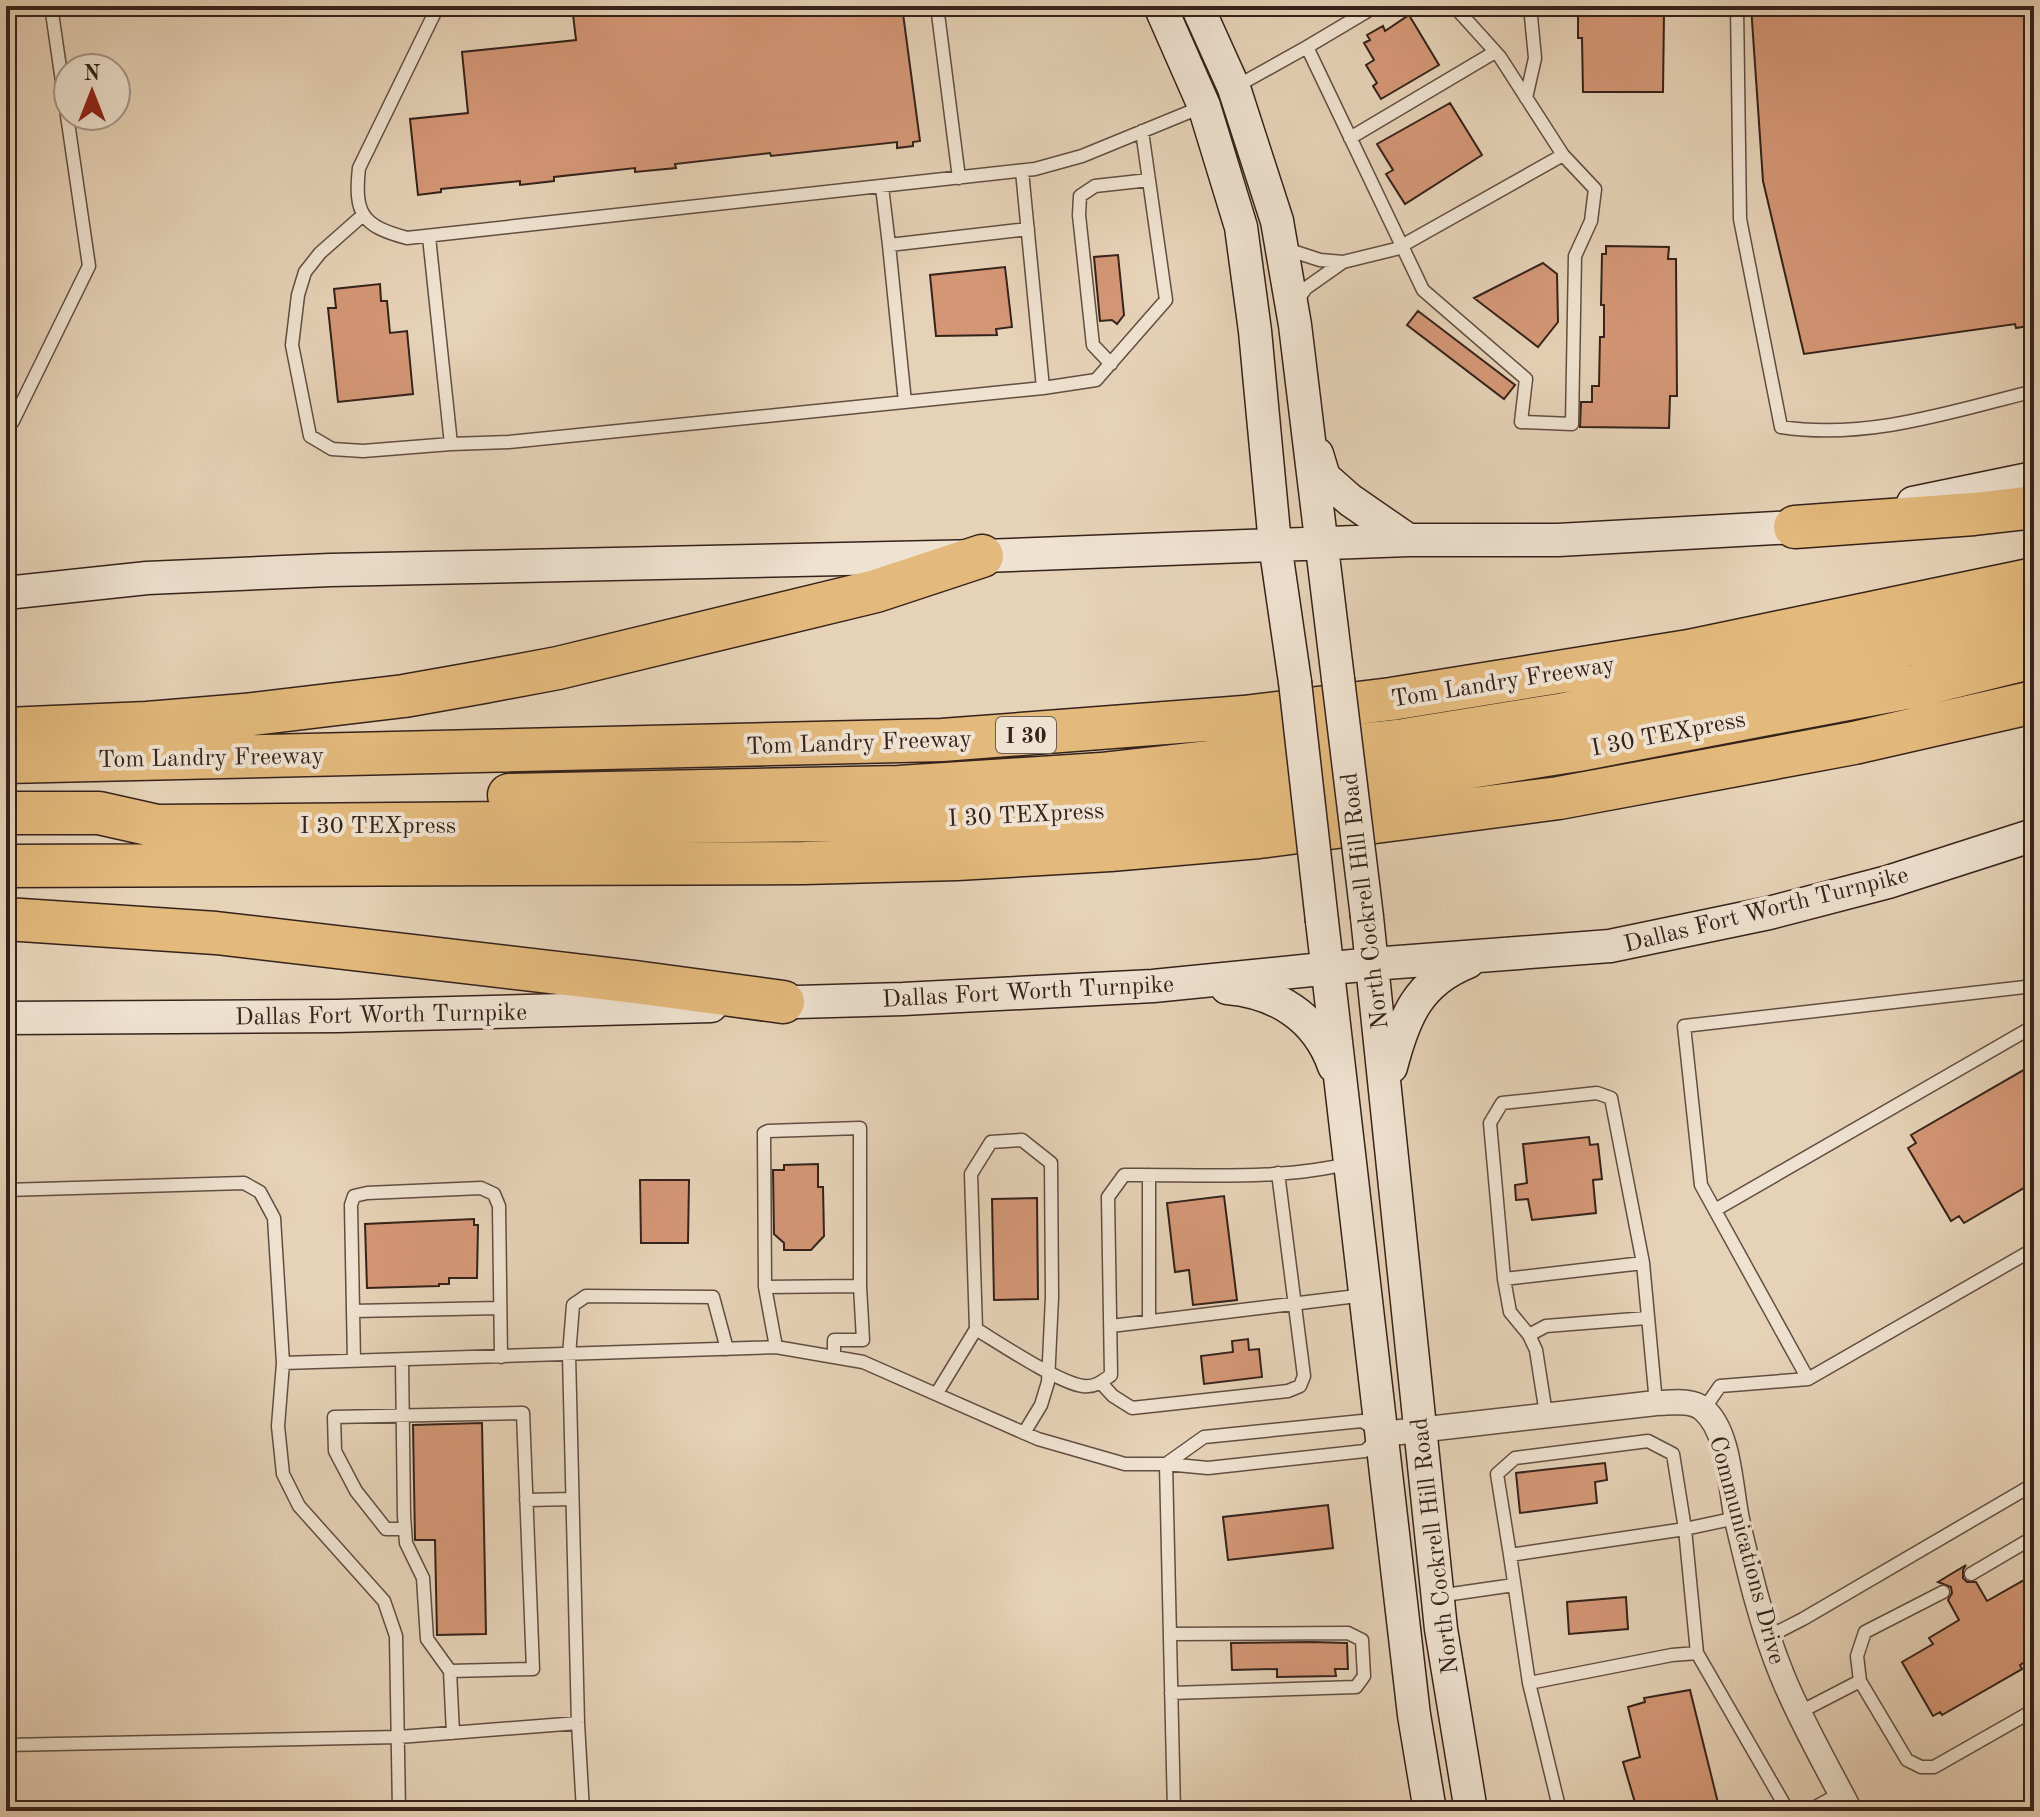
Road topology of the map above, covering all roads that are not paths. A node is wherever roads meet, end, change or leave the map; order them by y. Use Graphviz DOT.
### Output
graph roads {
  1 [pos="51,6"];
  2 [pos="438,6"];
  3 [pos="937,6"];
  4 [pos="1160,6"];
  5 [pos="1197,6"];
  6 [pos="1376,6"];
  7 [pos="1454,6"];
  8 [pos="1530,6"];
  9 [pos="1737,6"];
  10 [pos="1307,47"];
  11 [pos="1495,52"];
  12 [pos="1234,88"];
  13 [pos="1526,98"];
  14 [pos="1204,106"];
  15 [pos="1142,131"];
  16 [pos="1350,138"];
  17 [pos="1563,155"];
  18 [pos="1022,171"];
  19 [pos="959,178"];
  20 [pos="1149,180"];
  21 [pos="882,187"];
  22 [pos="363,215"];
  23 [pos="1028,229"];
  24 [pos="429,237"];
  25 [pos="889,245"];
  26 [pos="1281,246"];
  27 [pos="1401,246"];
  28 [pos="1343,262"];
  29 [pos="1292,310"];
  30 [pos="1111,364"];
  31 [pos="1043,388"];
  32 [pos="2034,391"];
  33 [pos="905,402"];
  34 [pos="6,429"];
  35 [pos="1308,429"];
  36 [pos="451,444"];
  37 [pos="2034,478"];
  38 [pos="2034,507"];
  39 [pos="1795,527"];
  40 [pos="1408,540"];
  41 [pos="1323,543"];
  42 [pos="1275,544"];
  43 [pos="982,556"];
  44 [pos="2034,579"];
  45 [pos="6,593"];
  46 [pos="2034,619"];
  47 [pos="2034,657"];
  48 [pos="2034,702"];
  49 [pos="6,729"];
  50 [pos="6,762"];
  51 [pos="6,813"];
  52 [pos="99,813"];
  53 [pos="2034,835"];
  54 [pos="6,866"];
  55 [pos="6,919"];
  56 [pos="1482,956"];
  57 [pos="1372,964"];
  58 [pos="1328,969"];
  59 [pos="1172,984"];
  60 [pos="2034,986"];
  61 [pos="783,1002"];
  62 [pos="6,1018"];
  63 [pos="2034,1026"];
  64 [pos="1386,1085"];
  65 [pos="1343,1093"];
  66 [pos="1351,1162"];
  67 [pos="1278,1173"];
  68 [pos="1149,1175"];
  69 [pos="6,1190"];
  70 [pos="1715,1210"];
  71 [pos="2034,1249"];
  72 [pos="1643,1263"];
  73 [pos="1504,1279"];
  74 [pos="860,1286"];
  75 [pos="765,1287"];
  76 [pos="1367,1295"];
  77 [pos="1296,1303"];
  78 [pos="500,1308"];
  79 [pos="353,1311"];
  80 [pos="1647,1318"];
  81 [pos="1149,1321"];
  82 [pos="1111,1326"];
  83 [pos="976,1329"];
  84 [pos="1529,1335"];
  85 [pos="776,1347"];
  86 [pos="727,1349"];
  87 [pos="569,1355"];
  88 [pos="501,1357"];
  89 [pos="834,1357"];
  90 [pos="402,1360"];
  91 [pos="354,1361"];
  92 [pos="283,1363"];
  93 [pos="1048,1371"];
  94 [pos="1808,1379"];
  95 [pos="1101,1383"];
  96 [pos="937,1393"];
  97 [pos="1656,1403"];
  98 [pos="1704,1409"];
  99 [pos="1546,1414"];
  100 [pos="403,1416"];
  101 [pos="1421,1430"];
  102 [pos="1024,1433"];
  103 [pos="1383,1434"];
  104 [pos="1166,1464"];
  105 [pos="2034,1484"];
  106 [pos="572,1499"];
  107 [pos="526,1500"];
  108 [pos="1736,1518"];
  109 [pos="405,1529"];
  110 [pos="1685,1529"];
  111 [pos="2034,1537"];
  112 [pos="1510,1555"];
  113 [pos="1971,1574"];
  114 [pos="1514,1585"];
  115 [pos="1943,1592"];
  116 [pos="1438,1596"];
  117 [pos="1170,1634"];
  118 [pos="1768,1637"];
  119 [pos="1697,1653"];
  120 [pos="450,1671"];
  121 [pos="1860,1681"];
  122 [pos="1529,1683"];
  123 [pos="1171,1693"];
  124 [pos="2034,1710"];
  125 [pos="1800,1712"];
  126 [pos="578,1723"];
  127 [pos="453,1733"];
  128 [pos="399,1737"];
  129 [pos="6,1745"];
  130 [pos="1846,1802"];
  131 [pos="399,1811"];
  132 [pos="583,1811"];
  133 [pos="1174,1811"];
  134 [pos="1430,1811"];
  135 [pos="1471,1811"];
  136 [pos="1560,1811"];
  137 [pos="1788,1811"];
  138 [pos="1808,1811"];
  1 -- 34 [label="lane"];
  2 -- 22 [label="lane"];
  3 -- 19 [label="lane"];
  4 -- 14 [label="main road, North Cockrell Hill Road"];
  5 -- 12 [label="main road, North Cockrell Hill Road"];
  6 -- 10 [label="lane"];
  7 -- 11 [label="lane"];
  8 -- 13 [label="lane"];
  9 -- 32 [label="lane"];
  10 -- 12 [label="lane"];
  10 -- 16 [label="lane"];
  11 -- 13 [label="lane"];
  11 -- 16 [label="lane"];
  12 -- 14 [label="main road"];
  12 -- 26 [label="main road, North Cockrell Hill Road"];
  13 -- 17 [label="lane"];
  14 -- 15 [label="lane"];
  14 -- 42 [label="main road, North Cockrell Hill Road"];
  15 -- 18 [label="lane"];
  15 -- 20 [label="lane"];
  16 -- 27 [label="lane"];
  17 -- 27 [label="lane"];
  17 -- 27 [label="lane"];
  18 -- 19 [label="lane"];
  18 -- 23 [label="lane"];
  19 -- 21 [label="lane"];
  20 -- 30 [label="lane"];
  20 -- 30 [label="lane"];
  21 -- 24 [label="lane"];
  21 -- 25 [label="lane"];
  22 -- 24 [label="lane"];
  22 -- 36 [label="lane"];
  23 -- 25 [label="lane"];
  23 -- 31 [label="lane"];
  24 -- 36 [label="lane"];
  25 -- 33 [label="lane"];
  26 -- 28 [label="lane"];
  26 -- 29 [label="main road, North Cockrell Hill Road"];
  27 -- 28 [label="lane"];
  28 -- 29 [label="lane"];
  29 -- 35 [label="main road, North Cockrell Hill Road"];
  30 -- 31 [label="lane"];
  31 -- 33 [label="lane"];
  33 -- 36 [label="lane"];
  35 -- 40 [label="main road"];
  35 -- 41 [label="main road, North Cockrell Hill Road"];
  37 -- 39 [label="main road"];
  38 -- 39 [label="highway"];
  39 -- 40 [label="main road"];
  40 -- 41 [label="main road"];
  41 -- 42 [label="main road"];
  41 -- 57 [label="main road, North Cockrell Hill Road, bridge"];
  42 -- 43 [label="main road"];
  42 -- 58 [label="main road, North Cockrell Hill Road, bridge"];
  43 -- 45 [label="main road"];
  43 -- 49 [label="highway"];
  44 -- 50 [label="highway, Tom Landry Freeway / I 30"];
  46 -- 52 [label="highway"];
  47 -- 52 [label="highway, I 30 TEXpress"];
  48 -- 54 [label="highway"];
  51 -- 52 [label="highway, I 30 TEXpress"];
  53 -- 56 [label="main road, Dallas Fort Worth Turnpike"];
  55 -- 61 [label="highway"];
  56 -- 57 [label="main road, Dallas Fort Worth Turnpike"];
  56 -- 64 [label="main road"];
  57 -- 58 [label="main road, Dallas Fort Worth Turnpike"];
  57 -- 64 [label="main road, North Cockrell Hill Road"];
  58 -- 59 [label="main road, Dallas Fort Worth Turnpike"];
  58 -- 65 [label="main road, North Cockrell Hill Road"];
  59 -- 61 [label="main road, Dallas Fort Worth Turnpike"];
  59 -- 65 [label="main road"];
  60 -- 70 [label="lane"];
  61 -- 62 [label="main road, Dallas Fort Worth Turnpike"];
  63 -- 70 [label="lane"];
  64 -- 101 [label="main road, North Cockrell Hill Road"];
  65 -- 66 [label="main road, North Cockrell Hill Road"];
  66 -- 67 [label="lane"];
  66 -- 76 [label="main road, North Cockrell Hill Road"];
  67 -- 68 [label="lane"];
  67 -- 77 [label="lane"];
  68 -- 81 [label="lane"];
  68 -- 82 [label="lane"];
  69 -- 92 [label="lane"];
  70 -- 94 [label="lane"];
  71 -- 94 [label="lane"];
  72 -- 73 [label="lane"];
  72 -- 73 [label="lane"];
  72 -- 80 [label="lane"];
  73 -- 84 [label="lane"];
  74 -- 75 [label="lane"];
  74 -- 75 [label="lane"];
  74 -- 89 [label="lane"];
  75 -- 85 [label="lane"];
  76 -- 77 [label="lane"];
  76 -- 103 [label="main road, North Cockrell Hill Road"];
  77 -- 81 [label="lane"];
  77 -- 95 [label="lane"];
  78 -- 79 [label="lane"];
  78 -- 79 [label="lane"];
  78 -- 88 [label="lane"];
  79 -- 91 [label="lane"];
  80 -- 84 [label="lane"];
  80 -- 97 [label="lane"];
  81 -- 82 [label="lane"];
  82 -- 95 [label="lane"];
  83 -- 93 [label="lane"];
  83 -- 93 [label="lane"];
  83 -- 96 [label="lane"];
  84 -- 99 [label="lane"];
  85 -- 86 [label="lane"];
  85 -- 89 [label="lane"];
  86 -- 87 [label="lane"];
  86 -- 87 [label="lane"];
  87 -- 88 [label="lane"];
  87 -- 106 [label="lane"];
  88 -- 90 [label="lane"];
  89 -- 96 [label="lane"];
  90 -- 91 [label="lane"];
  90 -- 100 [label="lane"];
  91 -- 92 [label="lane"];
  92 -- 128 [label="lane"];
  93 -- 95 [label="lane"];
  93 -- 102 [label="lane"];
  94 -- 98 [label="lane"];
  96 -- 102 [label="lane"];
  97 -- 98 [label="street, Communications Drive"];
  97 -- 99 [label="street, Communications Drive"];
  98 -- 108 [label="street, Communications Drive"];
  99 -- 101 [label="street, Communications Drive"];
  100 -- 107 [label="lane"];
  100 -- 109 [label="lane"];
  100 -- 109 [label="lane"];
  101 -- 103 [label="street, Communications Drive"];
  101 -- 116 [label="main road, North Cockrell Hill Road"];
  102 -- 104 [label="lane"];
  103 -- 104 [label="lane"];
  103 -- 104 [label="lane"];
  103 -- 134 [label="main road, North Cockrell Hill Road"];
  104 -- 117 [label="lane"];
  105 -- 118 [label="lane"];
  106 -- 107 [label="lane"];
  106 -- 126 [label="lane"];
  107 -- 120 [label="lane"];
  108 -- 110 [label="lane"];
  108 -- 118 [label="street, Communications Drive"];
  109 -- 120 [label="lane"];
  110 -- 112 [label="lane"];
  110 -- 112 [label="lane"];
  110 -- 119 [label="lane"];
  111 -- 113 [label="lane"];
  112 -- 114 [label="lane"];
  114 -- 116 [label="lane"];
  114 -- 122 [label="lane"];
  115 -- 121 [label="lane"];
  116 -- 135 [label="main road, North Cockrell Hill Road"];
  117 -- 123 [label="lane"];
  117 -- 123 [label="lane"];
  118 -- 125 [label="street, Communications Drive"];
  119 -- 122 [label="lane"];
  119 -- 137 [label="lane"];
  120 -- 127 [label="lane"];
  121 -- 124 [label="lane"];
  121 -- 125 [label="lane"];
  122 -- 136 [label="lane"];
  123 -- 133 [label="lane"];
  125 -- 130 [label="street, Communications Drive"];
  126 -- 127 [label="lane"];
  126 -- 132 [label="lane"];
  127 -- 128 [label="lane"];
  128 -- 129 [label="lane"];
  128 -- 131 [label="lane"];
  130 -- 138 [label="lane"];
}
